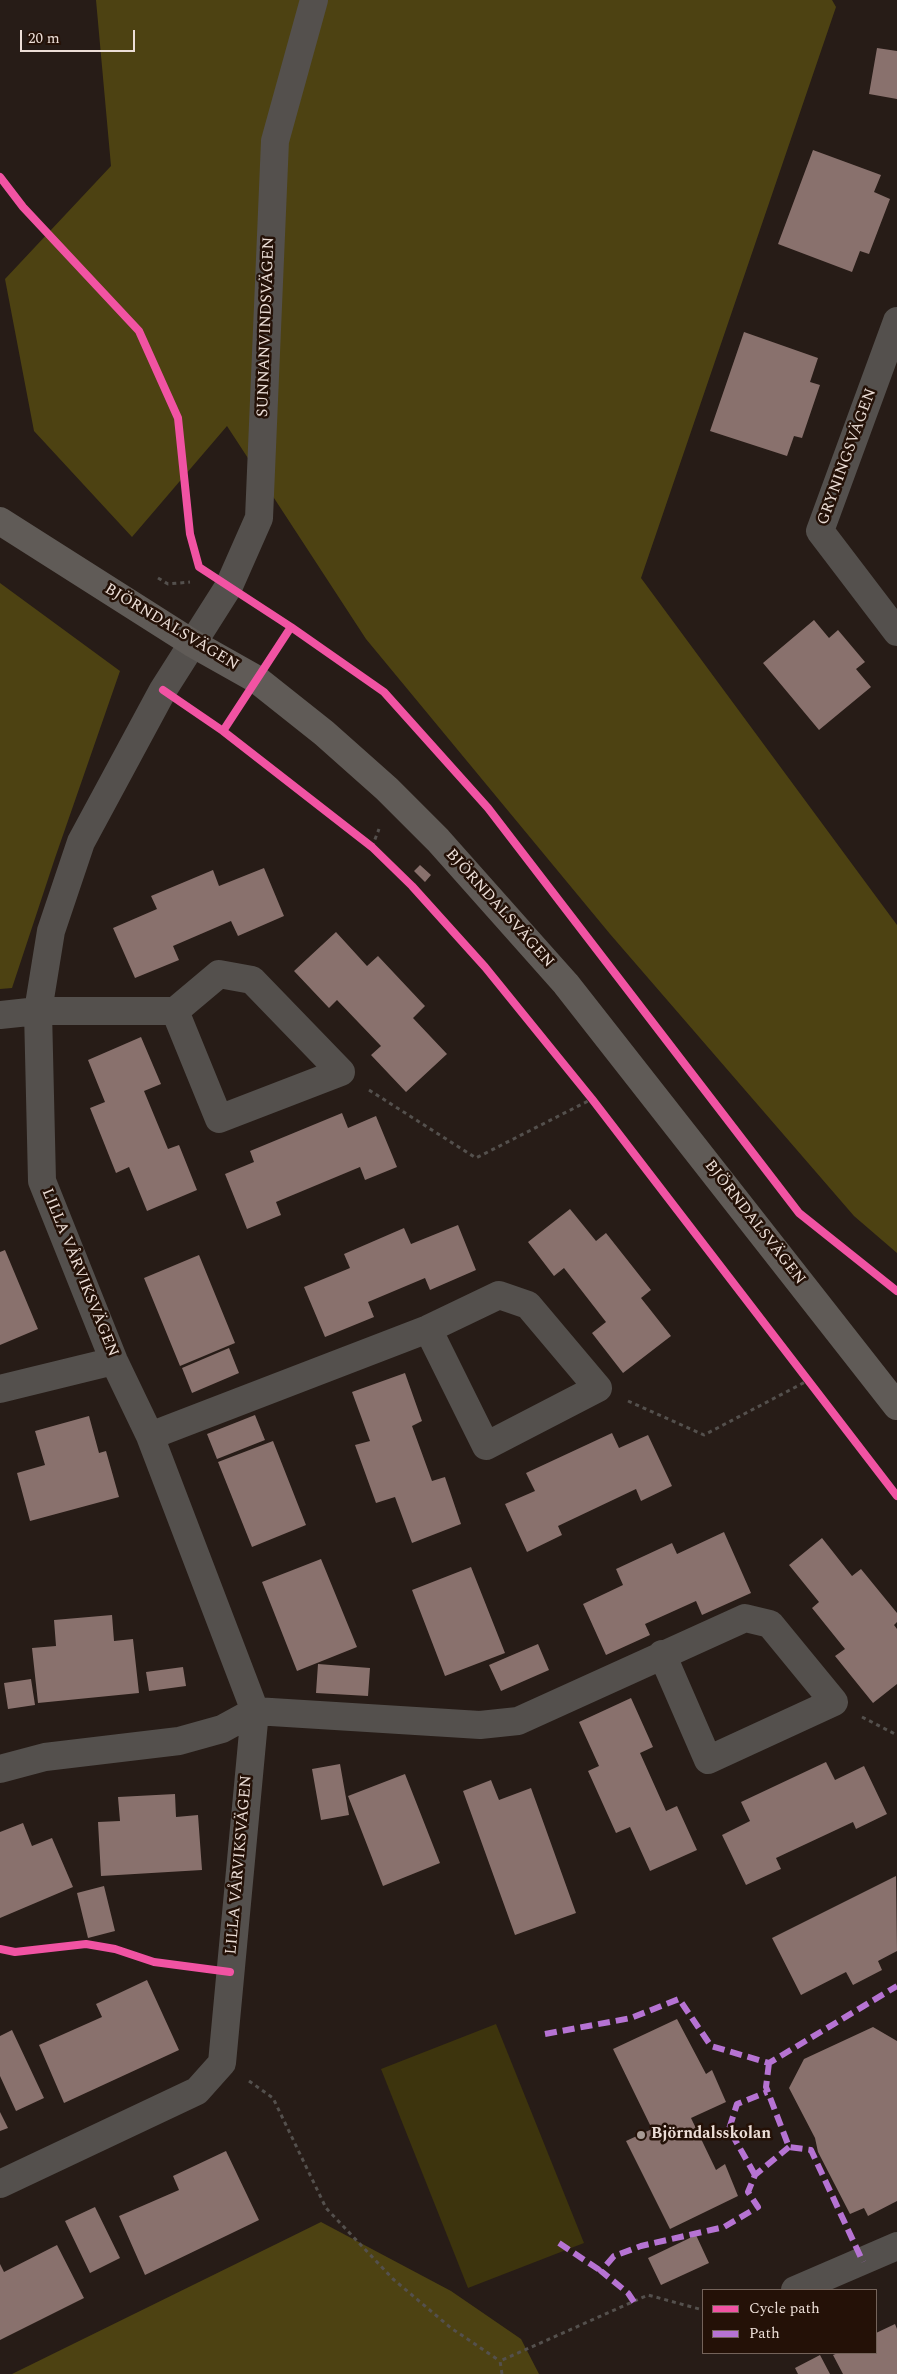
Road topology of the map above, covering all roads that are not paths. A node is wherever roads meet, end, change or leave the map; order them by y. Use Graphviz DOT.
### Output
graph roads {
  1 [pos="314,0"];
  2 [pos="897,321"];
  3 [pos="0,520"];
  4 [pos="897,632"];
  5 [pos="192,644"];
  6 [pos="38,1011"];
  7 [pos="175,1011"];
  8 [pos="0,1015"];
  9 [pos="428,1329"];
  10 [pos="114,1361"];
  11 [pos="0,1389"];
  12 [pos="894,1397"];
  13 [pos="150,1436"];
  14 [pos="662,1654"];
  15 [pos="255,1711"];
  16 [pos="0,1769"];
  17 [pos="0,2184"];
  18 [pos="897,2246"];
  19 [pos="797,2289"];
  1 -- 5 [label="street, SUNNANVINDSVÄGEN"];
  2 -- 4 [label="street, GRYNINGSVÄGEN"];
  3 -- 5 [label="street, BJÖRNDALSVÄGEN"];
  5 -- 6 [label="street, LILLA VÅRVIKSVÄGEN"];
  5 -- 12 [label="street, BJÖRNDALSVÄGEN"];
  6 -- 7 [label="street"];
  6 -- 8 [label="street"];
  6 -- 10 [label="street, LILLA VÅRVIKSVÄGEN"];
  7 -- 7 [label="street"];
  9 -- 9 [label="street"];
  9 -- 13 [label="street"];
  10 -- 11 [label="street"];
  10 -- 13 [label="street, LILLA VÅRVIKSVÄGEN"];
  13 -- 15 [label="street, LILLA VÅRVIKSVÄGEN"];
  14 -- 14 [label="street"];
  14 -- 15 [label="street"];
  15 -- 16 [label="street"];
  15 -- 17 [label="street, LILLA VÅRVIKSVÄGEN"];
  18 -- 19 [label="street"];
}
